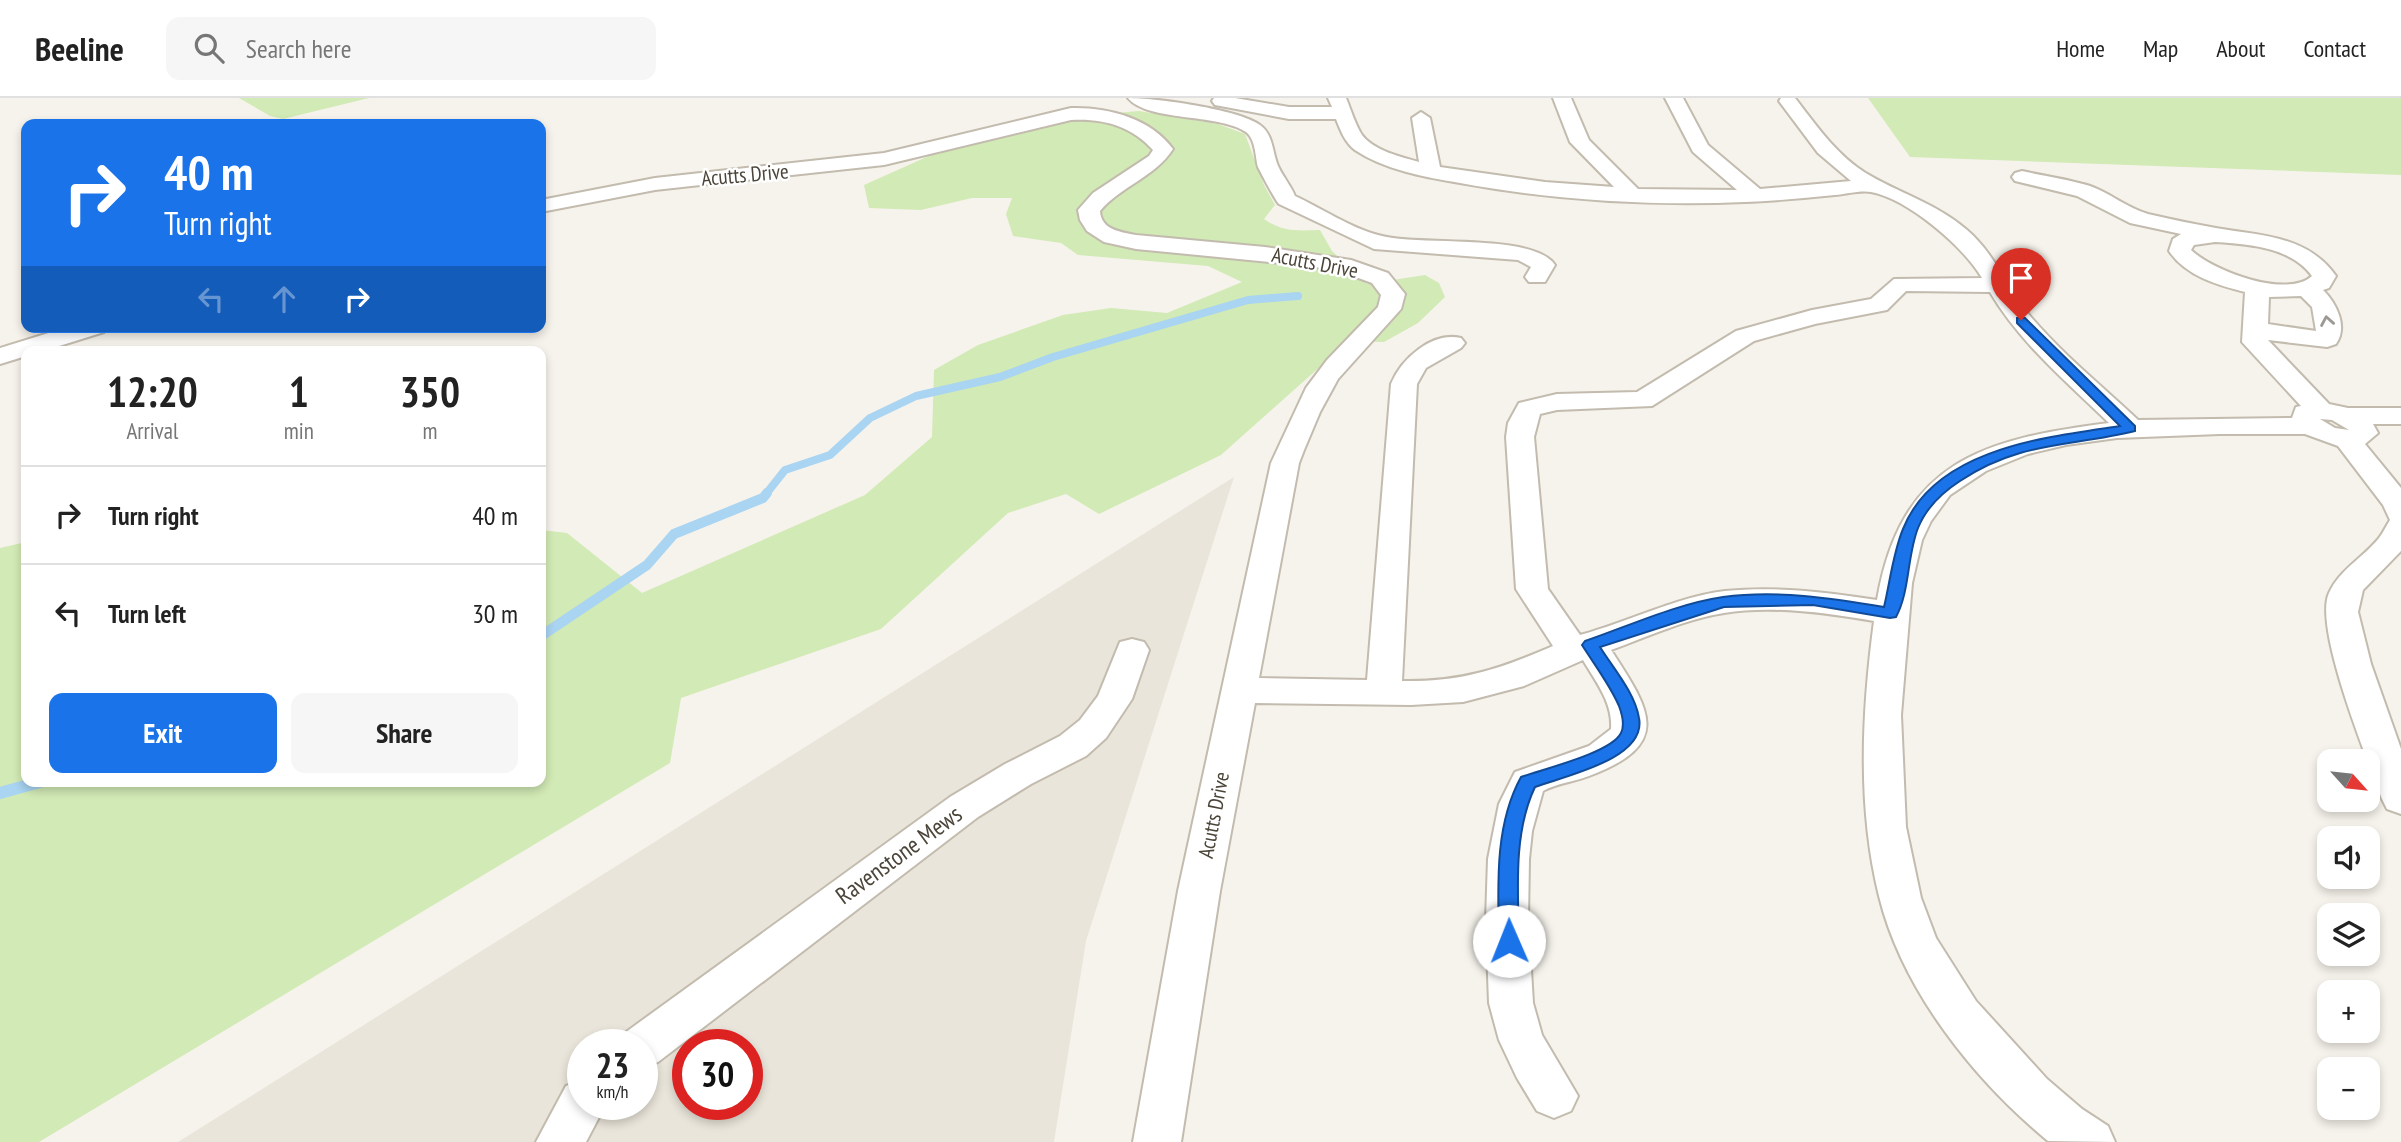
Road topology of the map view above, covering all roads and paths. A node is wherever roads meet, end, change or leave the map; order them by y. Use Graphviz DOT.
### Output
graph roads {
  1 [pos="1137,98"];
  2 [pos="1207,98"];
  3 [pos="1562,98"];
  4 [pos="1674,98"];
  5 [pos="1788,101"];
  6 [pos="1340,105"];
  7 [pos="1421,118"];
  8 [pos="1431,172"];
  9 [pos="2022,177"];
  10 [pos="1872,185"];
  11 [pos="1632,194"];
  12 [pos="1755,195"];
  13 [pos="546,205"];
  14 [pos="2215,235"];
  15 [pos="1537,277"];
  16 [pos="1996,285"];
  17 [pos="2257,287"];
  18 [pos="2306,289"];
  19 [pos="2255,329"];
  20 [pos="75,333"];
  21 [pos="1452,343"];
  22 [pos="33,346"];
  23 [pos="21,350"];
  24 [pos="0,356"];
  25 [pos="2401,416"];
  26 [pos="2337,424"];
  27 [pos="2130,428"];
  28 [pos="2401,428"];
  29 [pos="2400,512"];
  30 [pos="1890,613"];
  31 [pos="1582,648"];
  32 [pos="1132,650"];
  33 [pos="1239,690"];
  34 [pos="1384,692"];
  35 [pos="2401,799"];
  36 [pos="658,1035"];
  37 [pos="1554,1096"];
  38 [pos="573,1120"];
  39 [pos="560,1142"];
  40 [pos="1157,1142"];
  41 [pos="2091,1142"];
  1 -- 15 [label="street"];
  2 -- 6 [label="street"];
  3 -- 11 [label="street"];
  4 -- 12 [label="street"];
  5 -- 10 [label="street"];
  6 -- 8 [label="street"];
  7 -- 8 [label="street"];
  8 -- 11 [label="street"];
  9 -- 14 [label="street"];
  10 -- 12 [label="street"];
  10 -- 16 [label="street"];
  11 -- 12 [label="street"];
  13 -- 33 [label="street, Acutts Drive"];
  14 -- 17 [label="street"];
  14 -- 18 [label="street"];
  16 -- 27 [label="street"];
  16 -- 31 [label="street"];
  17 -- 18 [label="street"];
  17 -- 19 [label="street"];
  19 -- 18 [label="street, one-way"];
  19 -- 26 [label="street"];
  20 -- 22 [label="street"];
  21 -- 34 [label="street"];
  23 -- 24 [label="street"];
  25 -- 26 [label="street"];
  26 -- 27 [label="street"];
  26 -- 28 [label="street"];
  26 -- 29 [label="street"];
  27 -- 30 [label="street"];
  29 -- 35 [label="street"];
  30 -- 31 [label="street"];
  30 -- 41 [label="street"];
  31 -- 34 [label="street"];
  31 -- 37 [label="street"];
  32 -- 36 [label="street, Ravenstone Mews"];
  33 -- 34 [label="street"];
  33 -- 40 [label="street, Acutts Drive"];
  38 -- 39 [label="street"];
}
